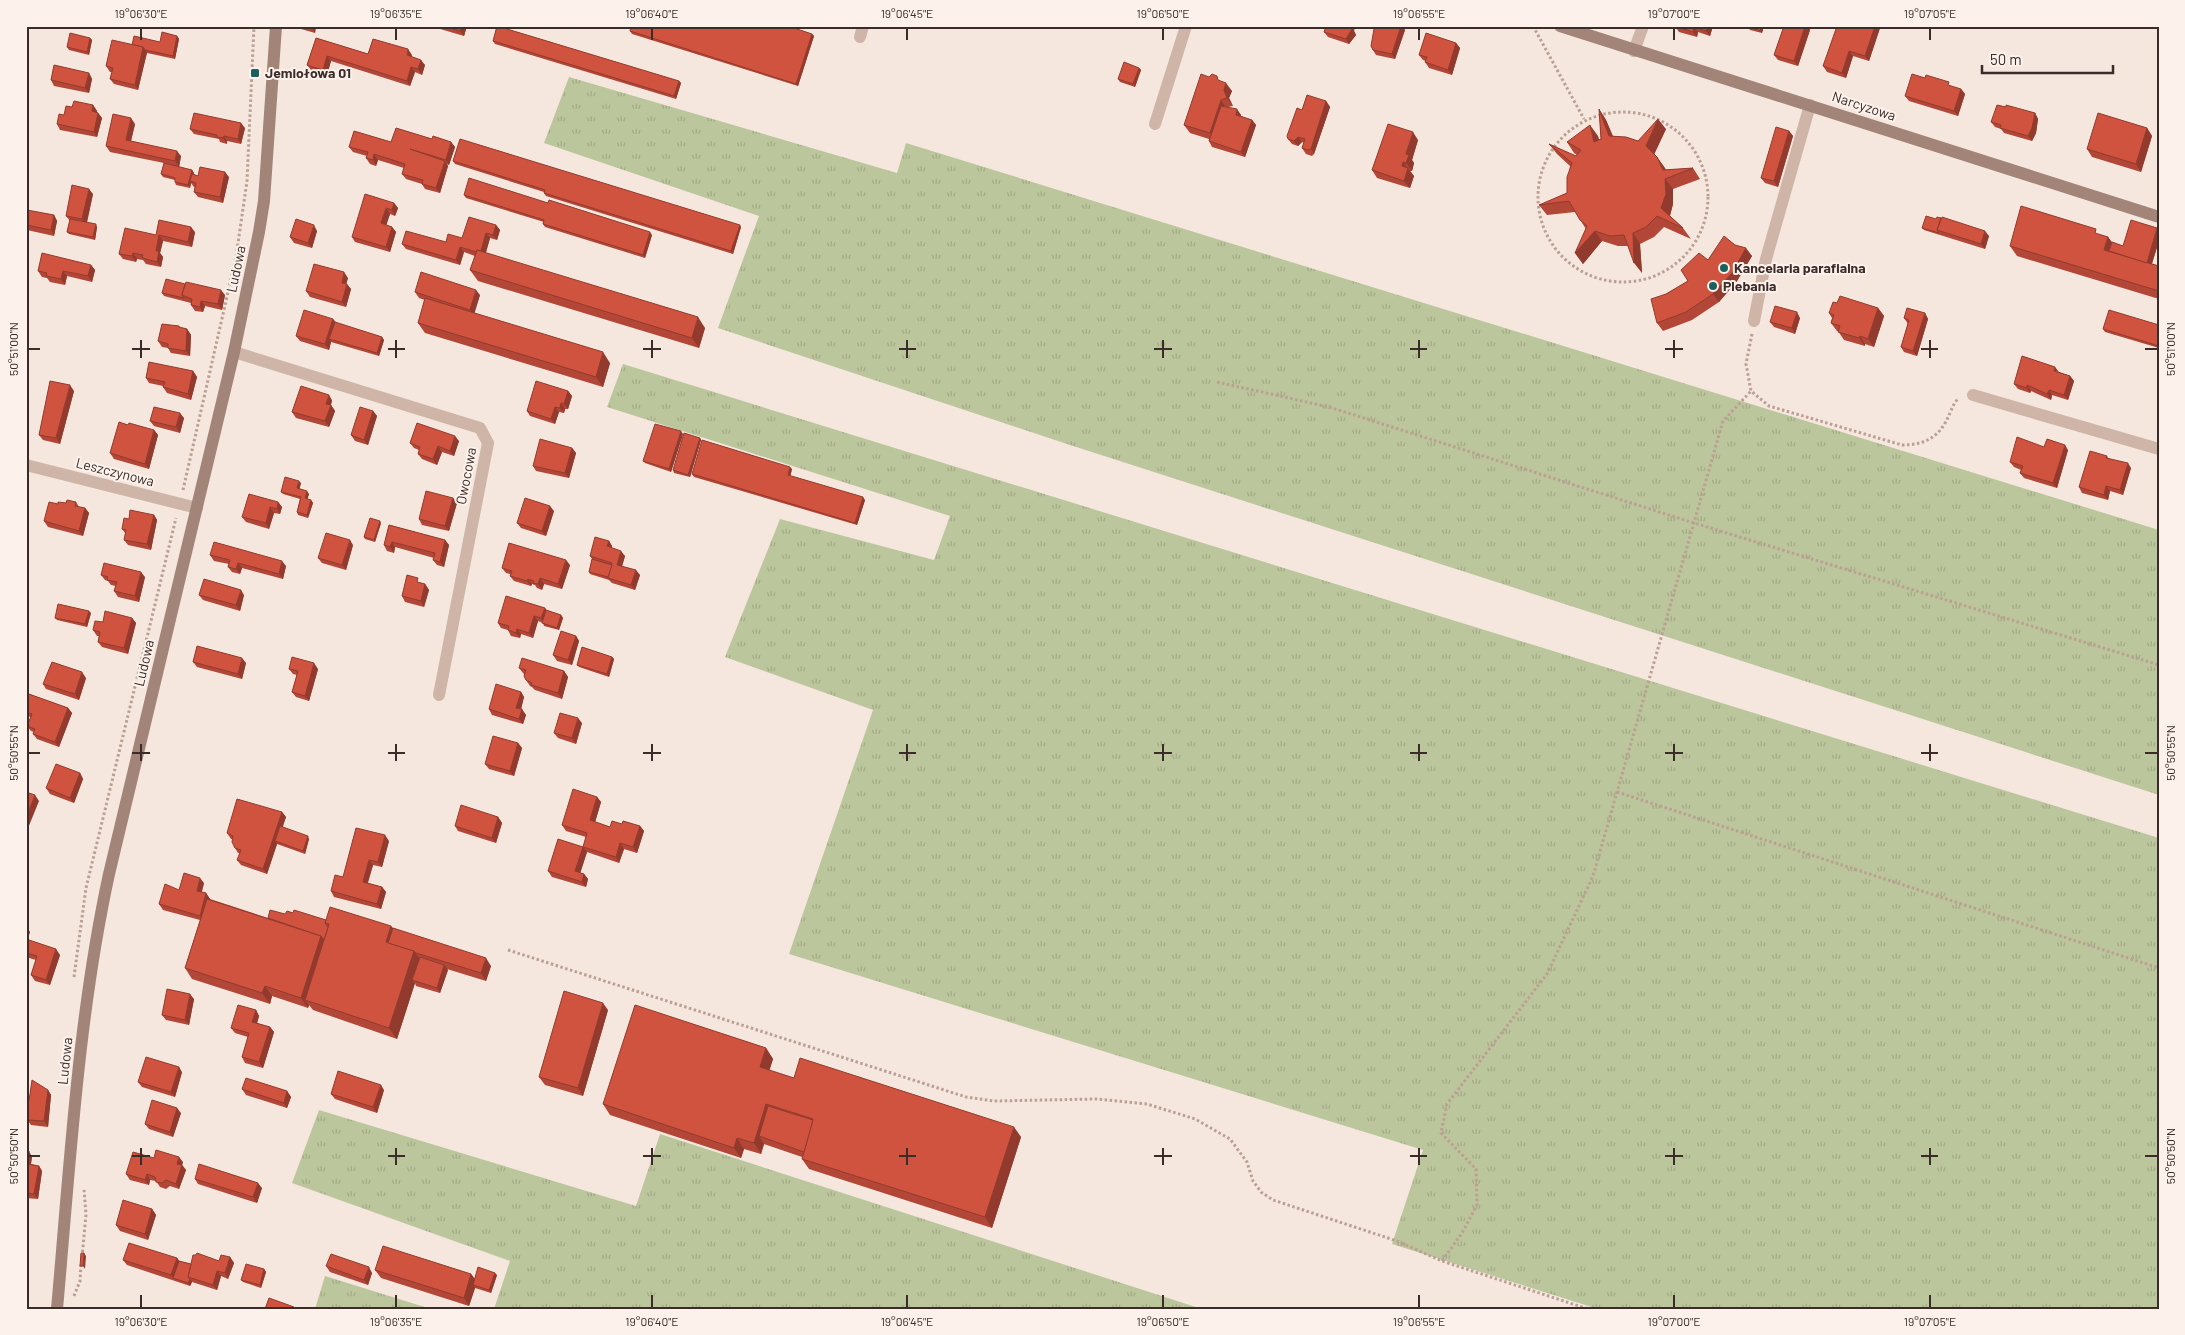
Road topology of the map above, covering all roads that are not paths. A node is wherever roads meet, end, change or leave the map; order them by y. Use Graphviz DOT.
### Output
graph roads {
  1 [pos="276,26"];
  2 [pos="1186,26"];
  3 [pos="1560,26"];
  4 [pos="1642,26"];
  5 [pos="1634,51"];
  6 [pos="1810,105"];
  7 [pos="1155,124"];
  8 [pos="2159,217"];
  9 [pos="1754,321"];
  10 [pos="234,352"];
  11 [pos="1973,396"];
  12 [pos="2159,449"];
  13 [pos="26,466"];
  14 [pos="197,508"];
  15 [pos="439,695"];
  16 [pos="57,1309"];
  1 -- 10 [label="main road, Ludowa"];
  2 -- 7 [label="street"];
  3 -- 5 [label="main road, Narcyzowa"];
  4 -- 5 [label="street"];
  5 -- 6 [label="main road, Narcyzowa"];
  6 -- 8 [label="main road, Narcyzowa"];
  6 -- 9 [label="street"];
  10 -- 14 [label="main road, Ludowa"];
  10 -- 15 [label="street, Owocowa"];
  11 -- 12 [label="street"];
  13 -- 14 [label="street, Leszczynowa"];
  14 -- 16 [label="main road, Ludowa"];
}
